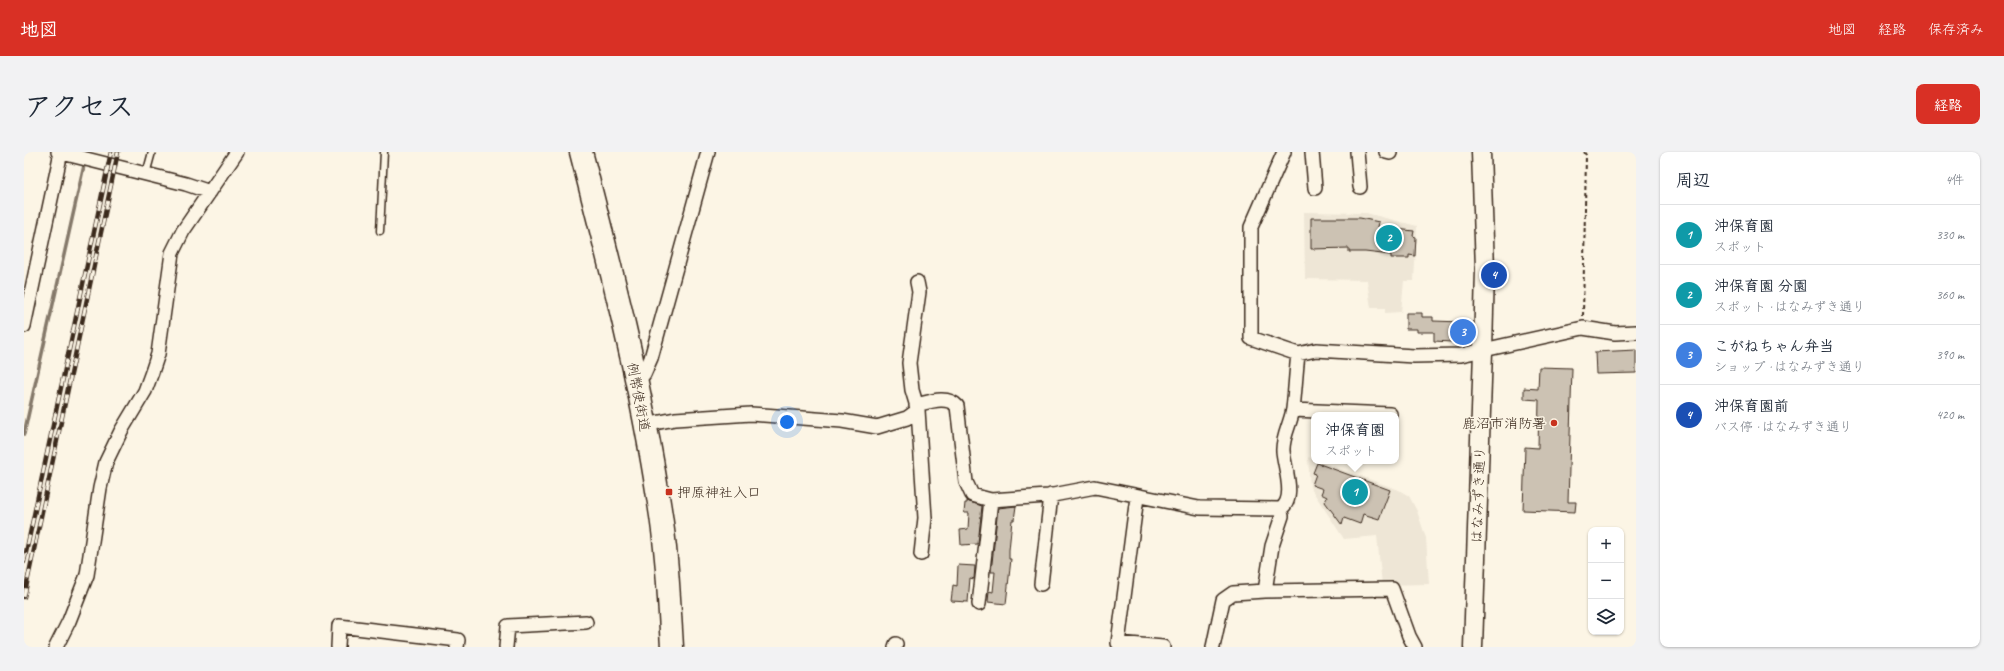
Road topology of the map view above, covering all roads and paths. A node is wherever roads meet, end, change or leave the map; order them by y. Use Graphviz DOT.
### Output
graph roads {
  1 [pos="152,152"];
  2 [pos="237,152"];
  3 [pos="384,152"];
  4 [pos="581,152"];
  5 [pos="708,152"];
  6 [pos="1284,152"];
  7 [pos="1312,152"];
  8 [pos="1357,152"];
  9 [pos="1481,152"];
  10 [pos="1584,152"];
  11 [pos="62,153"];
  12 [pos="146,174"];
  13 [pos="1360,186"];
  14 [pos="1315,188"];
  15 [pos="210,192"];
  16 [pos="380,231"];
  17 [pos="917,282"];
  18 [pos="24,326"];
  19 [pos="1583,328"];
  20 [pos="1636,332"];
  21 [pos="1484,351"];
  22 [pos="1298,354"];
  23 [pos="636,382"];
  24 [pos="917,408"];
  25 [pos="1293,410"];
  26 [pos="1342,412"];
  27 [pos="645,425"];
  28 [pos="1051,496"];
  29 [pos="1137,497"];
  30 [pos="991,500"];
  31 [pos="1280,509"];
  32 [pos="921,554"];
  33 [pos="1041,584"];
  34 [pos="1265,591"];
  35 [pos="979,604"];
  36 [pos="586,622"];
  37 [pos="56,647"];
  38 [pos="338,647"];
  39 [pos="457,647"];
  40 [pos="506,647"];
  41 [pos="672,647"];
  42 [pos="1163,647"];
  43 [pos="1213,647"];
  44 [pos="1415,647"];
  45 [pos="1472,647"];
  1 -- 12 [label="lane"];
  2 -- 15 [label="street"];
  3 -- 16 [label="lane"];
  4 -- 23 [label="highway, 例幣使街道"];
  5 -- 23 [label="street"];
  6 -- 22 [label="street"];
  7 -- 14 [label="street"];
  8 -- 13 [label="street"];
  9 -- 21 [label="street, はなみずき通り"];
  10 -- 19 [label="path"];
  11 -- 12 [label="street"];
  11 -- 18 [label="street"];
  12 -- 15 [label="street"];
  15 -- 37 [label="street"];
  17 -- 24 [label="street"];
  19 -- 20 [label="street"];
  19 -- 21 [label="street"];
  21 -- 22 [label="street"];
  21 -- 45 [label="street, はなみずき通り"];
  22 -- 25 [label="street"];
  23 -- 27 [label="highway, 例幣使街道"];
  24 -- 27 [label="street"];
  24 -- 30 [label="street"];
  24 -- 32 [label="street"];
  25 -- 26 [label="street"];
  25 -- 31 [label="street"];
  27 -- 41 [label="highway, 例幣使街道"];
  28 -- 29 [label="street"];
  28 -- 30 [label="street"];
  28 -- 33 [label="street"];
  29 -- 31 [label="street"];
  29 -- 42 [label="street"];
  30 -- 35 [label="street"];
  31 -- 34 [label="street"];
  34 -- 43 [label="street"];
  34 -- 44 [label="street"];
  36 -- 40 [label="street"];
  38 -- 39 [label="street"];
}
